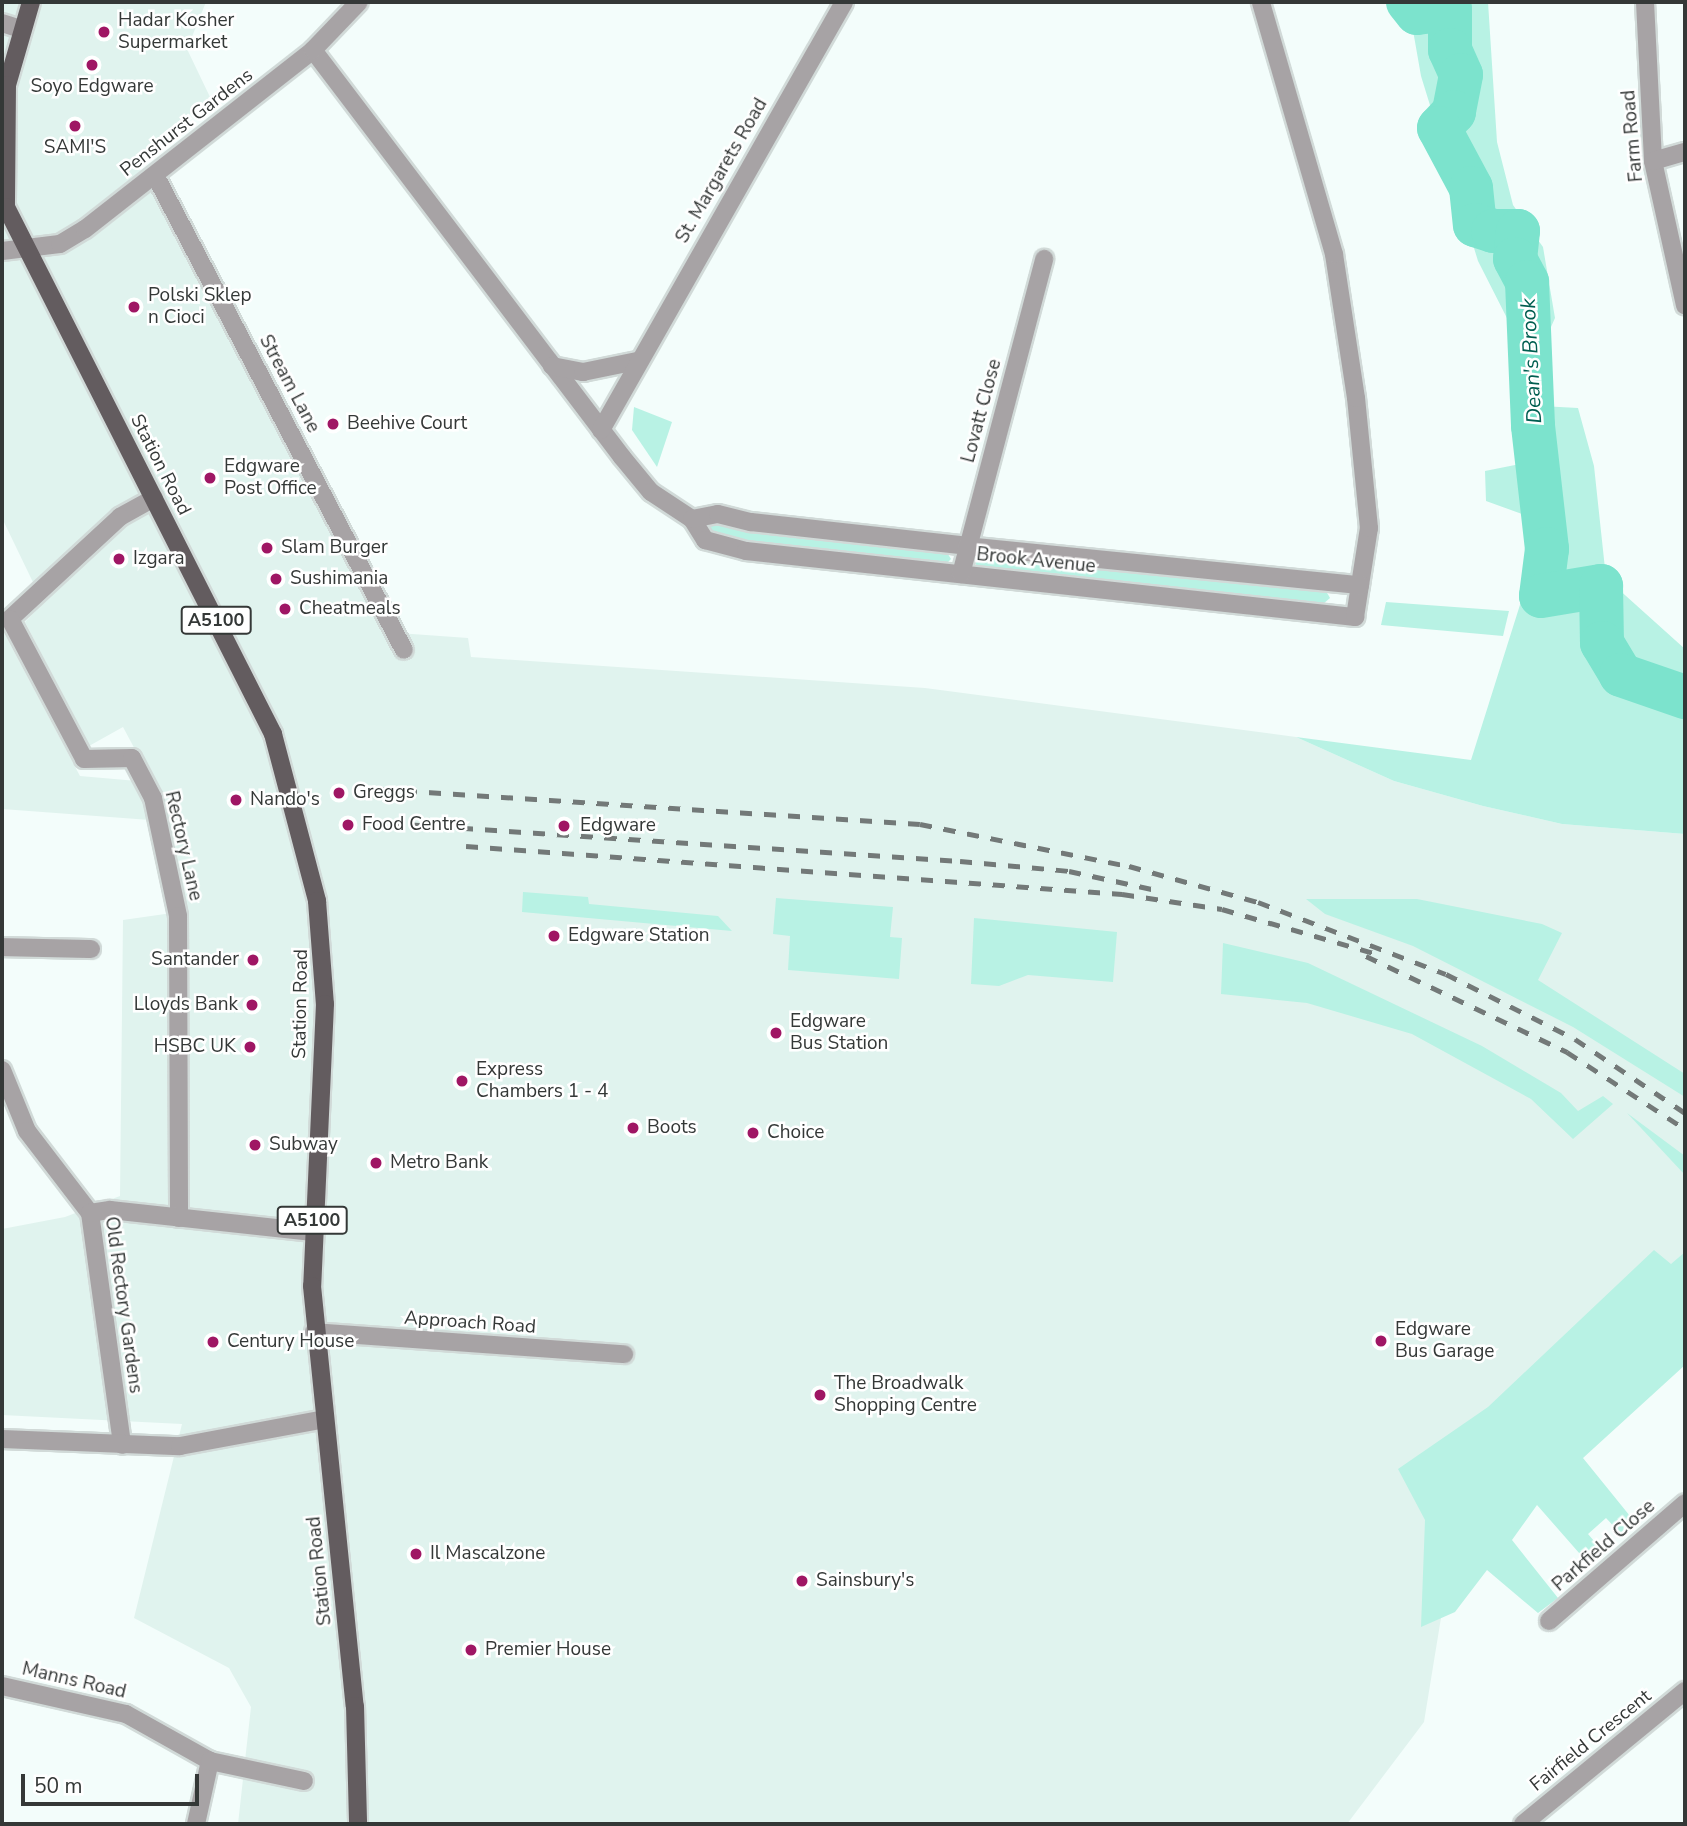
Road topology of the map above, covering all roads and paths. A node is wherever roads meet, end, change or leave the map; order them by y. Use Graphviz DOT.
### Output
graph roads {
  1 [pos="31,2"];
  2 [pos="359,2"];
  3 [pos="844,2"];
  4 [pos="1261,2"];
  5 [pos="1645,2"];
  6 [pos="2,23"];
  7 [pos="21,29"];
  8 [pos="313,50"];
  9 [pos="1685,152"];
  10 [pos="1653,161"];
  11 [pos="155,175"];
  12 [pos="24,248"];
  13 [pos="2,251"];
  14 [pos="1044,259"];
  15 [pos="1685,305"];
  16 [pos="637,361"];
  17 [pos="552,366"];
  18 [pos="601,430"];
  19 [pos="154,498"];
  20 [pos="692,519"];
  21 [pos="967,546"];
  22 [pos="961,574"];
  23 [pos="1360,585"];
  24 [pos="404,650"];
  25 [pos="2,947"];
  26 [pos="91,949"];
  27 [pos="2,1070"];
  28 [pos="90,1213"];
  29 [pos="179,1218"];
  30 [pos="311,1232"];
  31 [pos="314,1332"];
  32 [pos="624,1354"];
  33 [pos="325,1419"];
  34 [pos="2,1439"];
  35 [pos="122,1445"];
  36 [pos="1685,1503"];
  37 [pos="1549,1621"];
  38 [pos="2,1686"];
  39 [pos="1685,1691"];
  40 [pos="210,1761"];
  41 [pos="304,1781"];
  42 [pos="196,1824"];
  43 [pos="358,1824"];
  44 [pos="1523,1824"];
  1 -- 7 [label="main road, A5100"];
  2 -- 8 [label="street, Penshurst Gardens"];
  3 -- 16 [label="street, St. Margarets Road"];
  4 -- 23 [label="street, Brook Avenue"];
  5 -- 10 [label="street, Farm Road"];
  6 -- 7 [label="street"];
  7 -- 12 [label="main road, A5100"];
  8 -- 11 [label="street, Penshurst Gardens"];
  8 -- 17 [label="street"];
  9 -- 10 [label="street"];
  10 -- 15 [label="street, Farm Road"];
  11 -- 12 [label="street, Penshurst Gardens"];
  11 -- 24 [label="street, Stream Lane"];
  12 -- 13 [label="street, Penshurst Gardens"];
  12 -- 19 [label="main road, Station Road / A5100"];
  14 -- 21 [label="street, Lovatt Close"];
  16 -- 17 [label="street"];
  16 -- 18 [label="street, St. Margarets Road"];
  17 -- 18 [label="street"];
  18 -- 20 [label="street, Brook Avenue"];
  19 -- 29 [label="street, Rectory Lane"];
  19 -- 30 [label="main road, Station Road / A5100"];
  20 -- 21 [label="street, Brook Avenue"];
  20 -- 22 [label="street, Brook Avenue"];
  21 -- 22 [label="street, Lovatt Close"];
  21 -- 23 [label="street, Brook Avenue"];
  22 -- 23 [label="street, Brook Avenue"];
  25 -- 26 [label="street"];
  27 -- 28 [label="street, Old Rectory Gardens"];
  28 -- 29 [label="street"];
  28 -- 35 [label="street, Old Rectory Gardens"];
  29 -- 30 [label="street"];
  30 -- 31 [label="main road, Station Road / A5100"];
  31 -- 32 [label="street, Approach Road"];
  31 -- 33 [label="main road, Station Road / A5100"];
  33 -- 35 [label="street"];
  33 -- 43 [label="main road, Station Road / A5100"];
  34 -- 35 [label="street"];
  36 -- 37 [label="street, Parkfield Close"];
  38 -- 40 [label="street, Manns Road"];
  39 -- 44 [label="street, Fairfield Crescent"];
  40 -- 41 [label="street, Manns Road"];
  40 -- 42 [label="street"];
}
